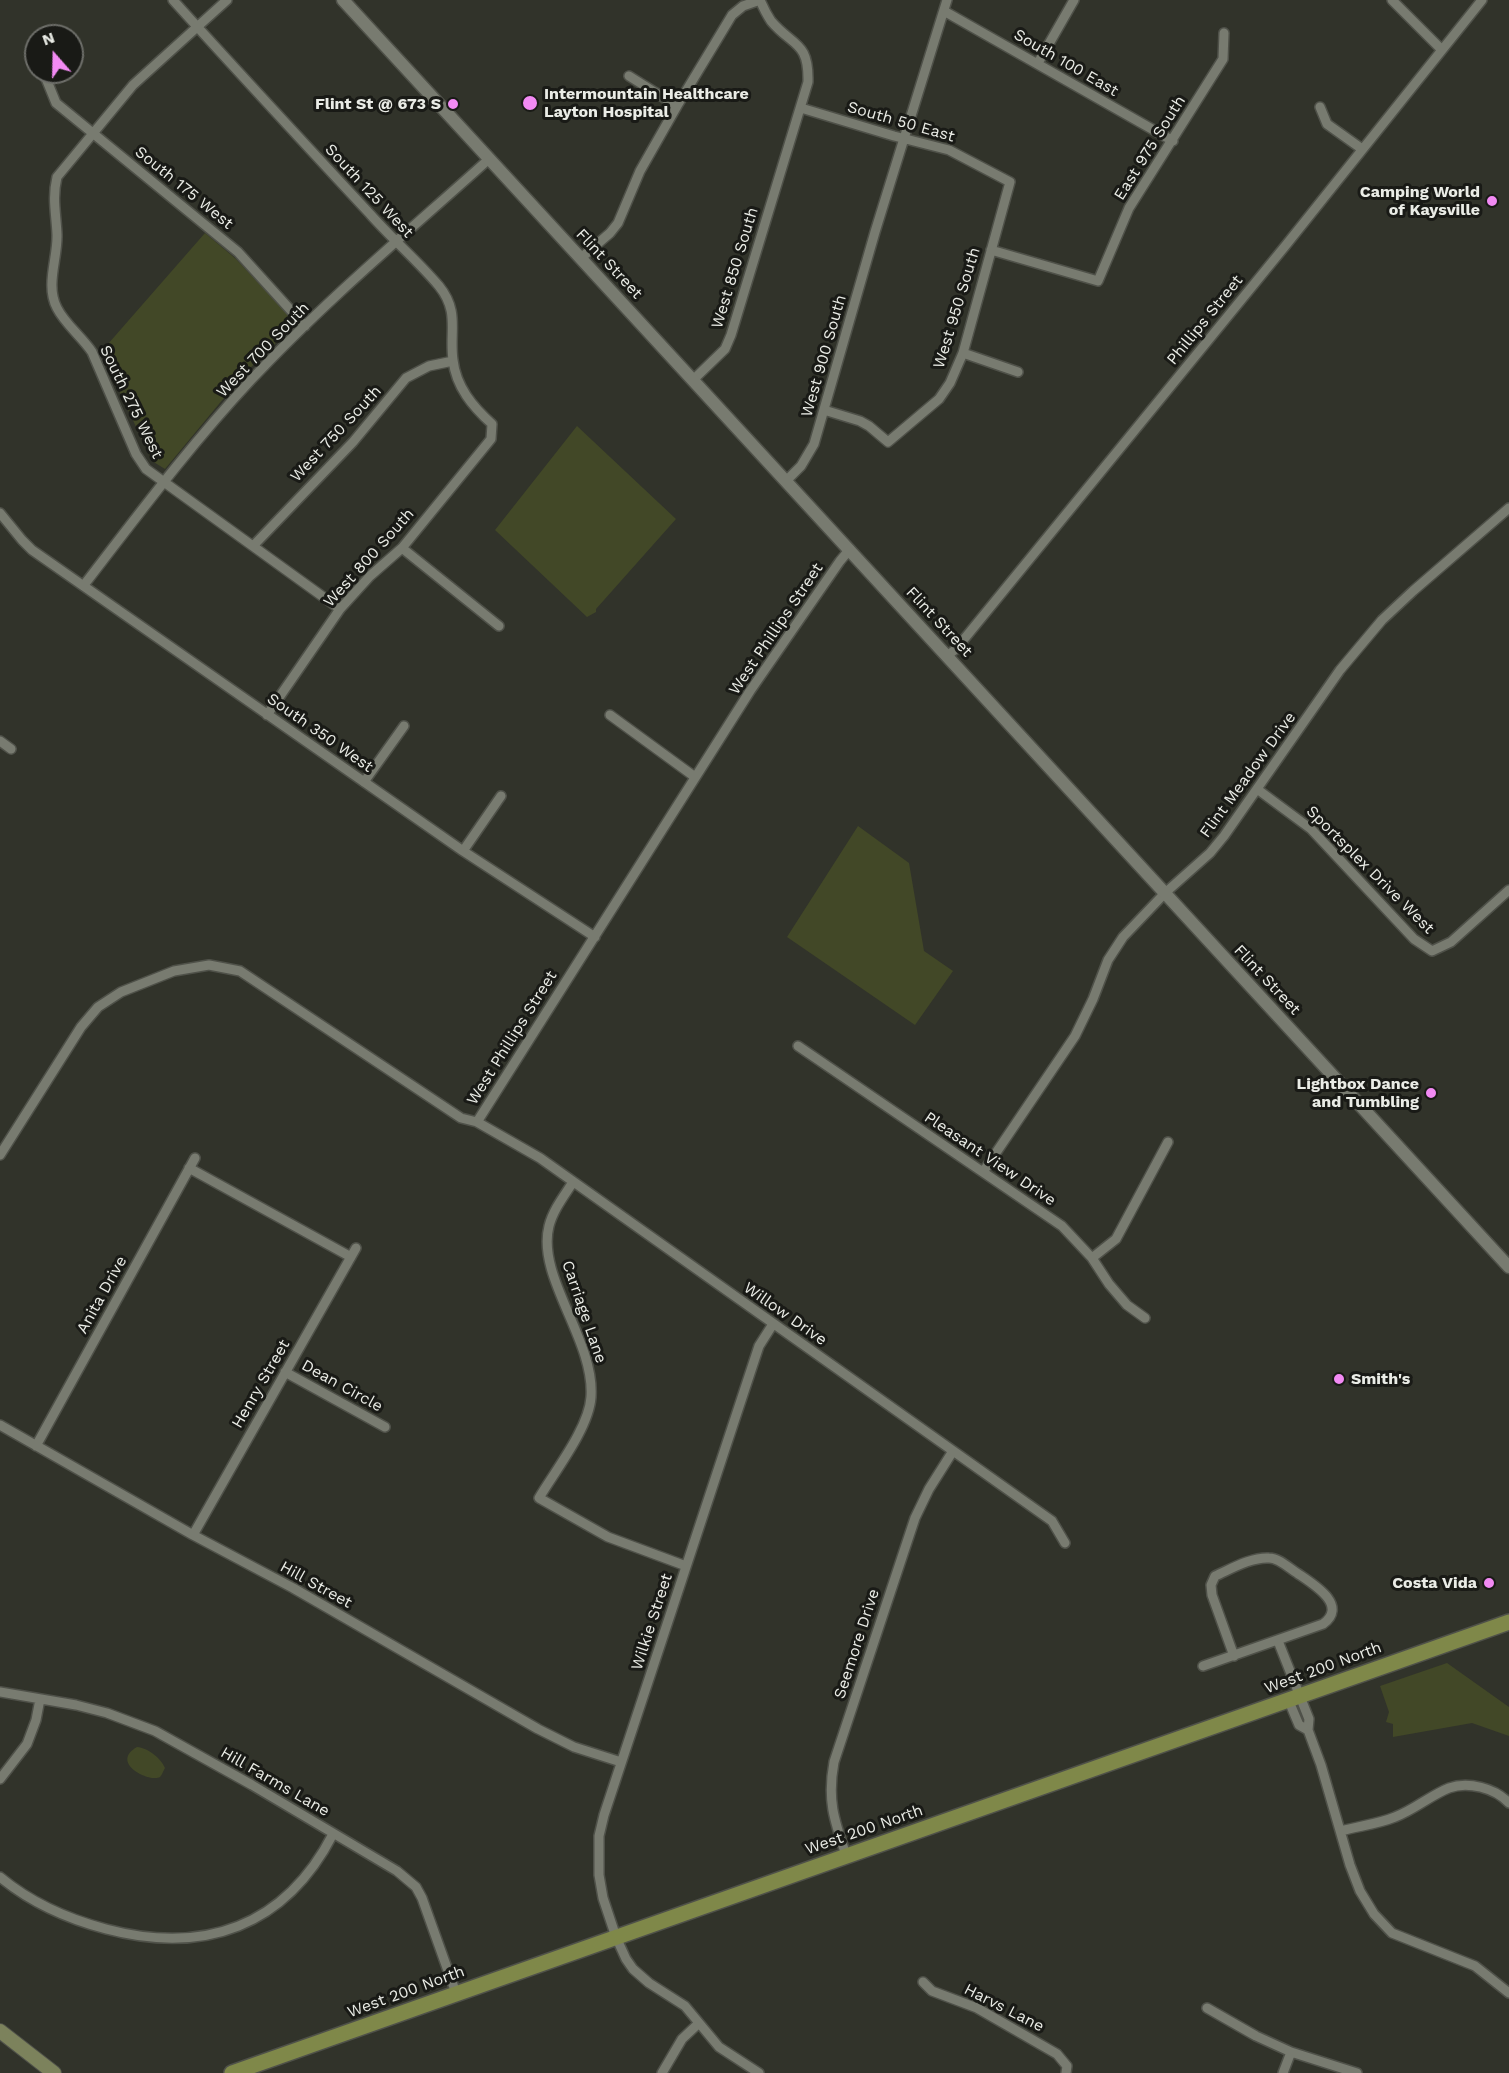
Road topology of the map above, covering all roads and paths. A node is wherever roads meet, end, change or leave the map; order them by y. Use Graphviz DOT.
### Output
graph roads {
  1 [pos="173,0"];
  2 [pos="227,0"];
  3 [pos="343,0"];
  4 [pos="760,0"];
  5 [pos="947,0"];
  6 [pos="1074,0"];
  7 [pos="1392,0"];
  8 [pos="1482,0"];
  9 [pos="944,11"];
  10 [pos="198,27"];
  11 [pos="1224,33"];
  12 [pos="1442,50"];
  13 [pos="1038,63"];
  14 [pos="629,76"];
  15 [pos="48,84"];
  16 [pos="677,106"];
  17 [pos="1320,107"];
  18 [pos="801,108"];
  19 [pos="92,134"];
  20 [pos="904,138"];
  21 [pos="1173,141"];
  22 [pos="1362,149"];
  23 [pos="489,159"];
  24 [pos="997,229"];
  25 [pos="396,243"];
  26 [pos="991,250"];
  27 [pos="581,258"];
  28 [pos="305,326"];
  29 [pos="963,353"];
  30 [pos="453,362"];
  31 [pos="1017,372"];
  32 [pos="693,380"];
  33 [pos="824,410"];
  34 [pos="492,424"];
  35 [pos="786,481"];
  36 [pos="163,483"];
  37 [pos="1509,508"];
  38 [pos="0,513"];
  39 [pos="253,546"];
  40 [pos="402,548"];
  41 [pos="850,549"];
  42 [pos="84,585"];
  43 [pos="340,609"];
  44 [pos="499,626"];
  45 [pos="948,655"];
  46 [pos="267,715"];
  47 [pos="610,715"];
  48 [pos="404,726"];
  49 [pos="0,741"];
  50 [pos="11,749"];
  51 [pos="695,777"];
  52 [pos="364,782"];
  53 [pos="1257,789"];
  54 [pos="501,796"];
  55 [pos="463,851"];
  56 [pos="1509,890"];
  57 [pos="1165,893"];
  58 [pos="595,937"];
  59 [pos="798,1046"];
  60 [pos="477,1122"];
  61 [pos="1168,1142"];
  62 [pos="0,1155"];
  63 [pos="195,1158"];
  64 [pos="189,1168"];
  65 [pos="983,1172"];
  66 [pos="573,1182"];
  67 [pos="356,1248"];
  68 [pos="351,1257"];
  69 [pos="1092,1258"];
  70 [pos="1509,1267"];
  71 [pos="1145,1318"];
  72 [pos="773,1324"];
  73 [pos="285,1372"];
  74 [pos="0,1425"];
  75 [pos="385,1427"];
  76 [pos="36,1446"];
  77 [pos="953,1451"];
  78 [pos="193,1534"];
  79 [pos="1065,1543"];
  80 [pos="686,1566"];
  81 [pos="1509,1622"];
  82 [pos="1278,1641"];
  83 [pos="1234,1656"];
  84 [pos="1203,1666"];
  85 [pos="0,1692"];
  86 [pos="1294,1697"];
  87 [pos="40,1700"];
  88 [pos="621,1762"];
  89 [pos="0,1779"];
  90 [pos="1509,1803"];
  91 [pos="1341,1831"];
  92 [pos="333,1834"];
  93 [pos="846,1855"];
  94 [pos="0,1876"];
  95 [pos="616,1936"];
  96 [pos="923,1982"];
  97 [pos="456,1993"];
  98 [pos="1509,1993"];
  99 [pos="1207,2008"];
  100 [pos="699,2023"];
  101 [pos="0,2031"];
  102 [pos="1291,2052"];
  103 [pos="1067,2069"];
  104 [pos="54,2073"];
  105 [pos="232,2073"];
  106 [pos="662,2073"];
  107 [pos="759,2073"];
  108 [pos="1283,2073"];
  109 [pos="1357,2073"];
  1 -- 10 [label="street, South 125 West"];
  2 -- 10 [label="street, South 275 West"];
  3 -- 23 [label="street, Flint Street"];
  4 -- 16 [label="street"];
  4 -- 18 [label="street, West 850 South"];
  5 -- 9 [label="street, West 900 South"];
  6 -- 13 [label="street"];
  7 -- 12 [label="street"];
  8 -- 12 [label="street, Phillips Street"];
  9 -- 13 [label="street, South 100 East"];
  9 -- 20 [label="street, West 900 South"];
  10 -- 19 [label="street, South 275 West"];
  10 -- 25 [label="street, South 125 West"];
  11 -- 21 [label="street, East 975 South"];
  12 -- 22 [label="street, Phillips Street"];
  13 -- 21 [label="street, South 100 East"];
  14 -- 16 [label="street"];
  15 -- 19 [label="street, South 175 West"];
  16 -- 27 [label="street"];
  17 -- 22 [label="street"];
  18 -- 20 [label="street, South 50 East"];
  18 -- 32 [label="street, West 850 South"];
  19 -- 28 [label="street, South 175 West"];
  19 -- 36 [label="street, South 275 West"];
  20 -- 24 [label="street, South 50 East"];
  20 -- 33 [label="street, West 900 South"];
  21 -- 26 [label="street, East 975 South"];
  22 -- 45 [label="street, Phillips Street"];
  23 -- 25 [label="street, West 700 South"];
  23 -- 27 [label="street, Flint Street"];
  24 -- 26 [label="street, West 950 South"];
  25 -- 28 [label="street, West 700 South"];
  25 -- 30 [label="street, South 125 West"];
  26 -- 29 [label="street, West 950 South"];
  27 -- 32 [label="street, Flint Street"];
  28 -- 36 [label="street, West 700 South"];
  29 -- 31 [label="street"];
  29 -- 33 [label="street, West 950 South"];
  30 -- 34 [label="street, South 125 West"];
  30 -- 39 [label="street, West 750 South"];
  32 -- 35 [label="street, Flint Street"];
  33 -- 35 [label="street, West 900 South"];
  34 -- 40 [label="street, West 800 South"];
  35 -- 41 [label="street, Flint Street"];
  36 -- 39 [label="street, South 275 West"];
  36 -- 42 [label="street, West 700 South"];
  37 -- 53 [label="street, Flint Meadow Drive"];
  38 -- 42 [label="street, South 350 West"];
  39 -- 43 [label="street, South 275 West"];
  40 -- 43 [label="street, West 800 South"];
  40 -- 44 [label="street"];
  41 -- 45 [label="street, Flint Street"];
  41 -- 51 [label="street, West Phillips Street"];
  42 -- 46 [label="street, South 350 West"];
  43 -- 46 [label="street, West 800 South"];
  45 -- 57 [label="street, Flint Street"];
  46 -- 52 [label="street, South 350 West"];
  47 -- 51 [label="street"];
  48 -- 52 [label="street"];
  49 -- 50 [label="street"];
  51 -- 58 [label="street, West Phillips Street"];
  52 -- 55 [label="street, South 350 West"];
  53 -- 56 [label="street, Sportsplex Drive West"];
  53 -- 57 [label="street, Flint Meadow Drive"];
  54 -- 55 [label="street"];
  55 -- 58 [label="street, South 350 West"];
  57 -- 65 [label="street, Flint Meadow Drive"];
  57 -- 70 [label="street, Flint Street"];
  58 -- 60 [label="street, West Phillips Street"];
  59 -- 65 [label="street, Pleasant View Drive"];
  60 -- 62 [label="street, West Phillips Street"];
  60 -- 66 [label="street, Willow Drive"];
  61 -- 69 [label="street"];
  63 -- 64 [label="street, Anita Drive"];
  64 -- 68 [label="street"];
  64 -- 76 [label="street, Anita Drive"];
  65 -- 69 [label="street, Pleasant View Drive"];
  66 -- 72 [label="street, Willow Drive"];
  66 -- 80 [label="street, Carriage Lane"];
  67 -- 68 [label="street, Henry Street"];
  68 -- 73 [label="street, Henry Street"];
  69 -- 71 [label="street, Pleasant View Drive"];
  72 -- 77 [label="street, Willow Drive"];
  72 -- 80 [label="street, Wilkie Street"];
  73 -- 75 [label="street, Dean Circle"];
  73 -- 78 [label="street, Henry Street"];
  74 -- 76 [label="street, Hill Street"];
  76 -- 78 [label="street, Hill Street"];
  77 -- 79 [label="street, Willow Drive"];
  77 -- 93 [label="street, Seemore Drive"];
  78 -- 88 [label="street, Hill Street"];
  80 -- 88 [label="street, Wilkie Street"];
  81 -- 86 [label="main road, West 200 North"];
  82 -- 83 [label="street"];
  82 -- 83 [label="street"];
  82 -- 86 [label="street"];
  83 -- 84 [label="street"];
  85 -- 87 [label="street, Hill Farms Lane"];
  86 -- 91 [label="street"];
  86 -- 93 [label="main road, West 200 North"];
  87 -- 89 [label="street"];
  87 -- 92 [label="street, Hill Farms Lane"];
  88 -- 95 [label="street, Wilkie Street"];
  90 -- 91 [label="street"];
  91 -- 98 [label="street"];
  92 -- 94 [label="street"];
  92 -- 97 [label="street, Hill Farms Lane"];
  93 -- 95 [label="main road, West 200 North"];
  95 -- 97 [label="main road, West 200 North"];
  95 -- 100 [label="street, Wilkie Street"];
  96 -- 103 [label="street, Harvs Lane"];
  97 -- 105 [label="main road, West 200 North"];
  99 -- 102 [label="street"];
  100 -- 106 [label="street"];
  100 -- 107 [label="street, Wilkie Street"];
  101 -- 104 [label="main road"];
  102 -- 108 [label="street"];
  102 -- 109 [label="street"];
}
